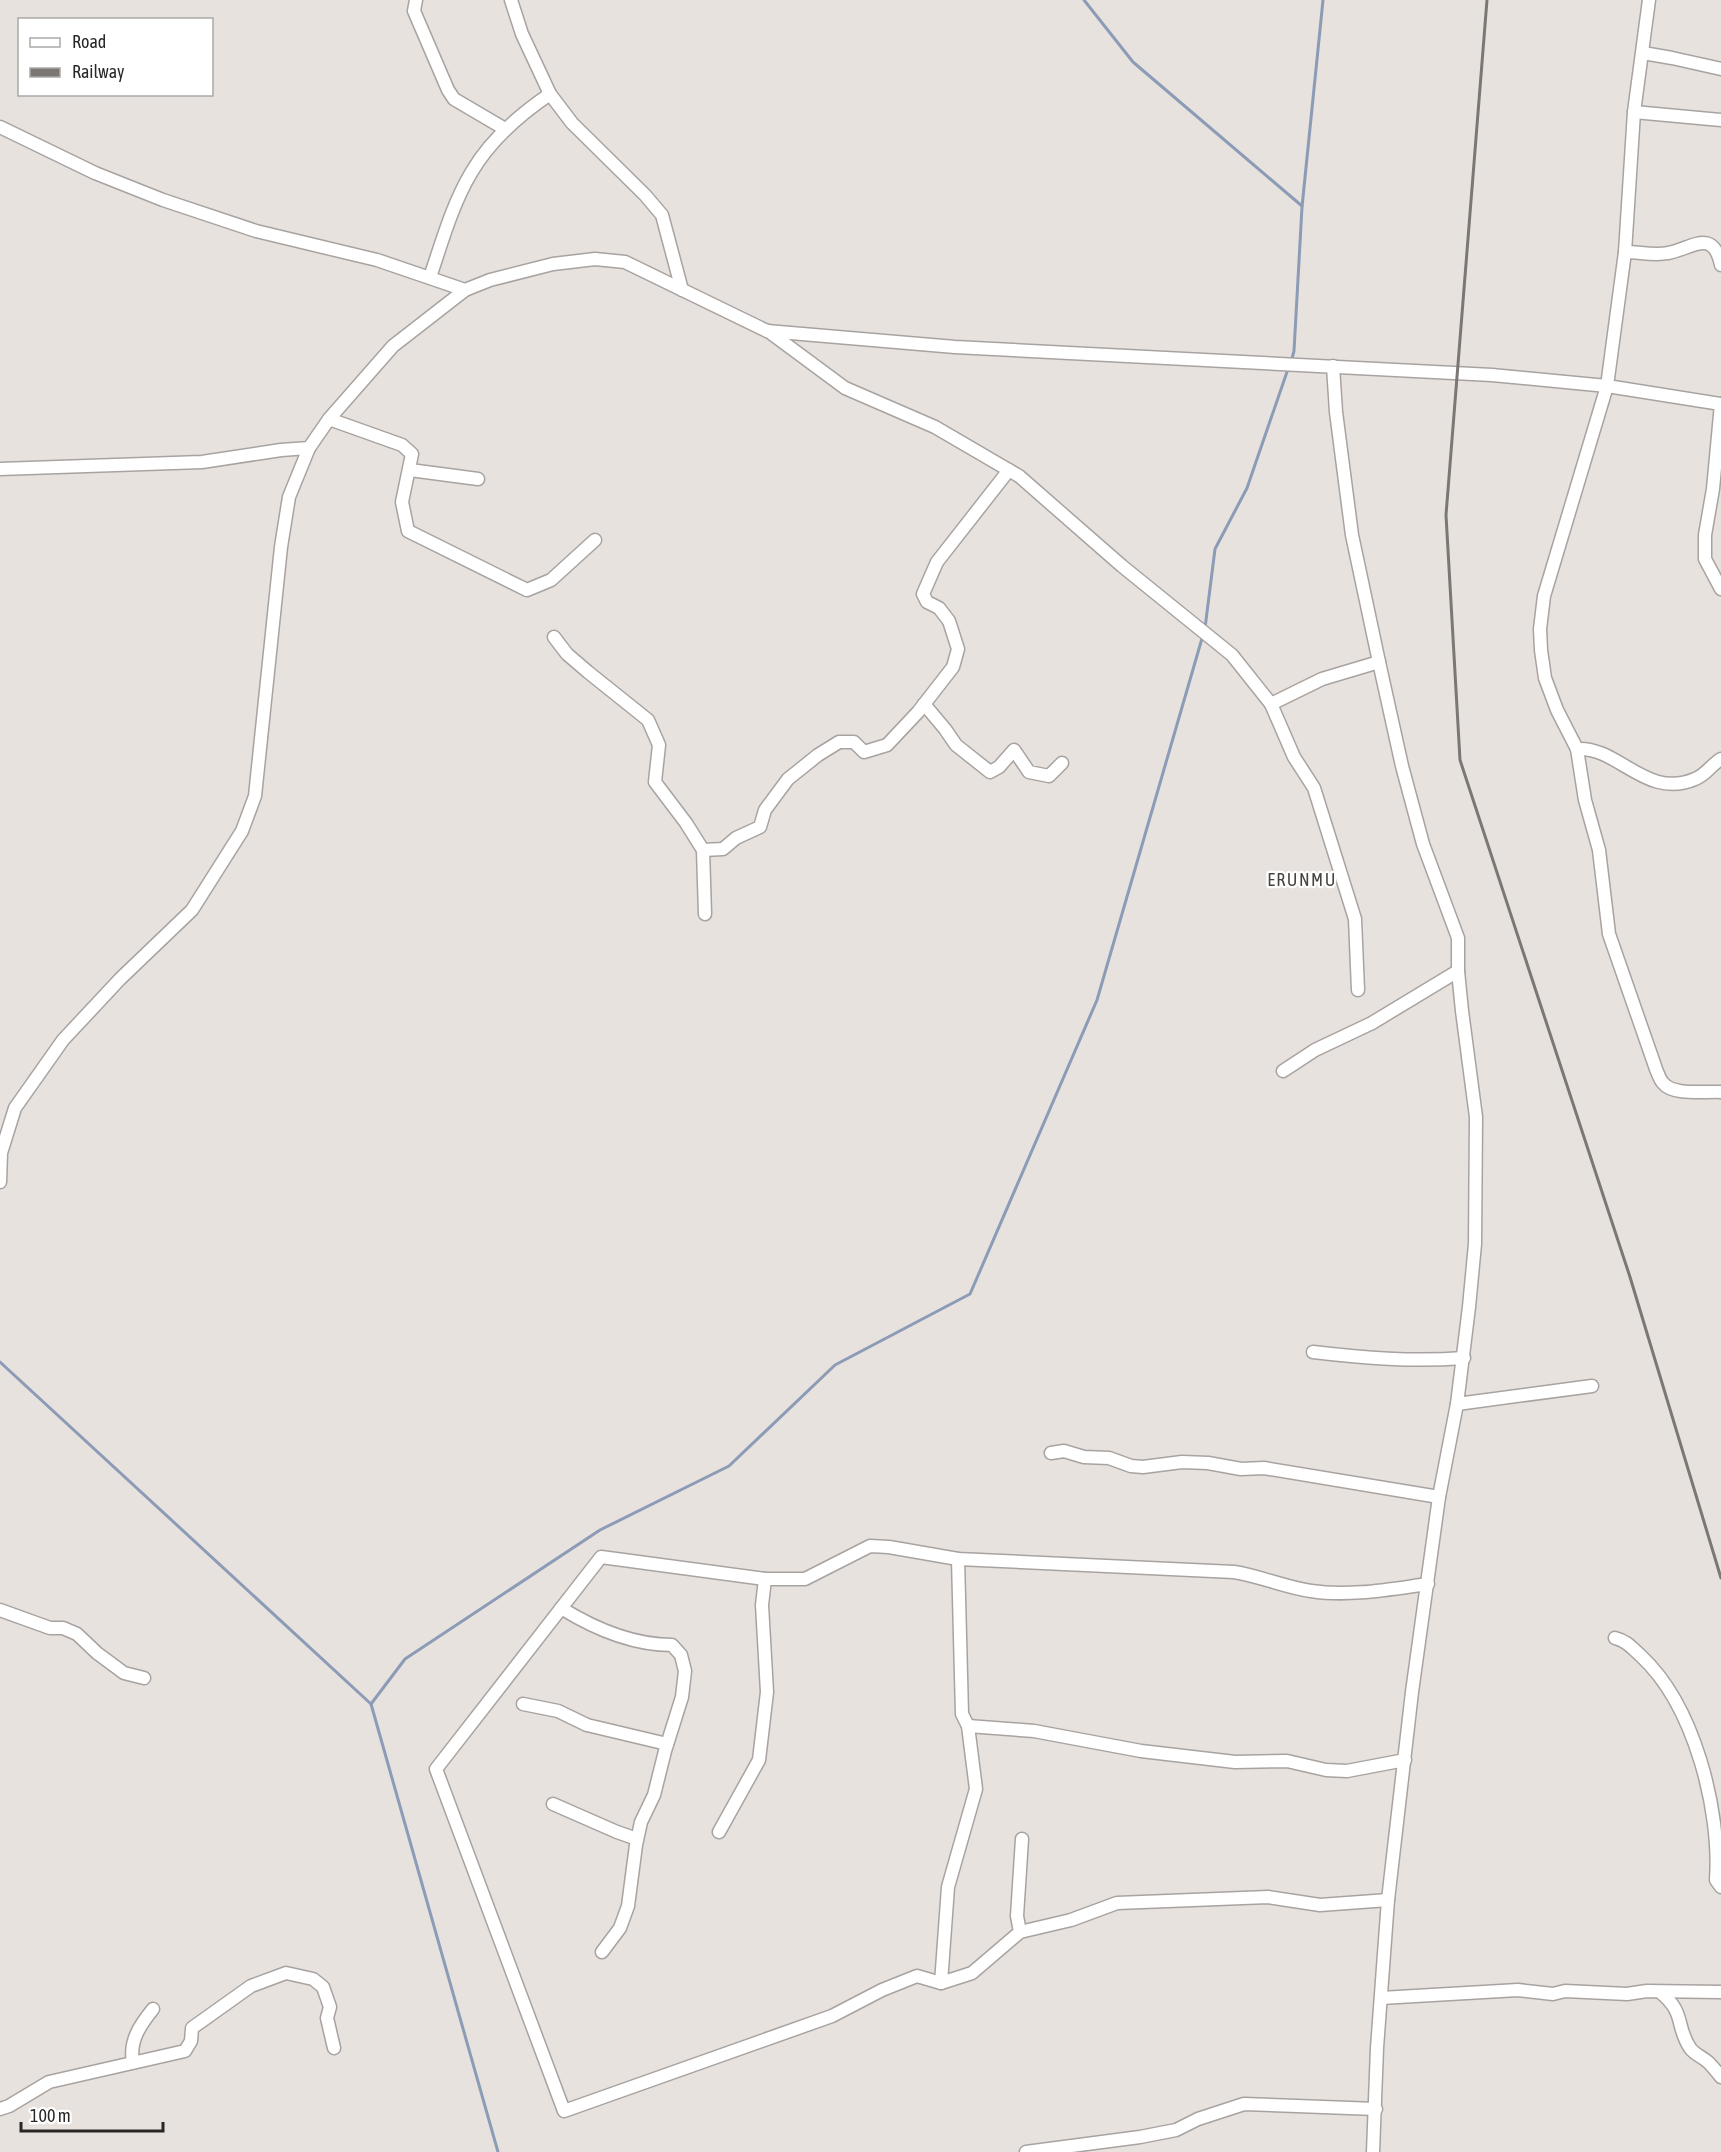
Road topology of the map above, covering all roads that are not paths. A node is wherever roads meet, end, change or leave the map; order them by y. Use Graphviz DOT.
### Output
graph roads {
  1 [pos="416,0"];
  2 [pos="511,0"];
  3 [pos="1649,0"];
  4 [pos="1643,53"];
  5 [pos="1721,69"];
  6 [pos="550,94"];
  7 [pos="1634,112"];
  8 [pos="1721,120"];
  9 [pos="0,127"];
  10 [pos="505,129"];
  11 [pos="1625,252"];
  12 [pos="1721,265"];
  13 [pos="430,277"];
  14 [pos="465,290"];
  15 [pos="682,290"];
  16 [pos="767,330"];
  17 [pos="1333,366"];
  18 [pos="1607,386"];
  19 [pos="1721,404"];
  20 [pos="329,419"];
  21 [pos="309,448"];
  22 [pos="0,469"];
  23 [pos="410,470"];
  24 [pos="1009,470"];
  25 [pos="478,479"];
  26 [pos="595,540"];
  27 [pos="1721,589"];
  28 [pos="554,637"];
  29 [pos="1379,662"];
  30 [pos="924,704"];
  31 [pos="1271,704"];
  32 [pos="1577,748"];
  33 [pos="1721,759"];
  34 [pos="1062,763"];
  35 [pos="703,850"];
  36 [pos="705,914"];
  37 [pos="1458,971"];
  38 [pos="1358,990"];
  39 [pos="1283,1071"];
  40 [pos="1721,1092"];
  41 [pos="0,1182"];
  42 [pos="1313,1352"];
  43 [pos="1464,1358"];
  44 [pos="1592,1386"];
  45 [pos="1457,1404"];
  46 [pos="1051,1453"];
  47 [pos="1439,1497"];
  48 [pos="958,1559"];
  49 [pos="765,1579"];
  50 [pos="1428,1584"];
  51 [pos="561,1608"];
  52 [pos="0,1610"];
  53 [pos="1615,1638"];
  54 [pos="144,1678"];
  55 [pos="523,1704"];
  56 [pos="968,1726"];
  57 [pos="667,1744"];
  58 [pos="1405,1760"];
  59 [pos="553,1804"];
  60 [pos="720,1832"];
  61 [pos="638,1839"];
  62 [pos="1022,1839"];
  63 [pos="1721,1887"];
  64 [pos="1388,1900"];
  65 [pos="1020,1932"];
  66 [pos="602,1952"];
  67 [pos="941,1983"];
  68 [pos="1660,1992"];
  69 [pos="1721,1992"];
  70 [pos="1381,1998"];
  71 [pos="153,2009"];
  72 [pos="334,2048"];
  73 [pos="133,2062"];
  74 [pos="1721,2077"];
  75 [pos="0,2109"];
  76 [pos="1376,2109"];
  77 [pos="1026,2152"];
  78 [pos="1373,2152"];
  1 -- 10 [label="street"];
  2 -- 6 [label="street"];
  3 -- 4 [label="street"];
  4 -- 5 [label="street"];
  4 -- 7 [label="street"];
  6 -- 10 [label="street"];
  6 -- 15 [label="street"];
  7 -- 8 [label="street"];
  7 -- 11 [label="street"];
  9 -- 13 [label="street"];
  10 -- 13 [label="street"];
  11 -- 12 [label="street"];
  11 -- 18 [label="street"];
  13 -- 14 [label="street"];
  14 -- 15 [label="street"];
  14 -- 20 [label="street"];
  15 -- 16 [label="street"];
  16 -- 17 [label="street"];
  16 -- 24 [label="street"];
  17 -- 18 [label="street"];
  17 -- 29 [label="street"];
  18 -- 19 [label="street"];
  18 -- 32 [label="street"];
  19 -- 27 [label="street"];
  20 -- 21 [label="street"];
  20 -- 23 [label="street"];
  21 -- 22 [label="street"];
  21 -- 41 [label="street"];
  23 -- 25 [label="street"];
  23 -- 26 [label="street"];
  24 -- 30 [label="street"];
  24 -- 31 [label="street"];
  28 -- 35 [label="street"];
  29 -- 31 [label="street"];
  29 -- 37 [label="street"];
  30 -- 34 [label="street"];
  30 -- 35 [label="street"];
  31 -- 38 [label="street"];
  32 -- 33 [label="street"];
  32 -- 40 [label="street"];
  35 -- 36 [label="street"];
  37 -- 39 [label="street"];
  37 -- 43 [label="street"];
  42 -- 43 [label="street"];
  43 -- 45 [label="street"];
  44 -- 45 [label="street"];
  45 -- 47 [label="street"];
  46 -- 47 [label="street"];
  47 -- 50 [label="street"];
  48 -- 49 [label="street"];
  48 -- 50 [label="street"];
  48 -- 56 [label="street"];
  49 -- 51 [label="street"];
  49 -- 60 [label="street"];
  50 -- 58 [label="street"];
  51 -- 57 [label="street"];
  51 -- 67 [label="street"];
  52 -- 54 [label="street"];
  53 -- 63 [label="street"];
  55 -- 57 [label="street"];
  56 -- 58 [label="street"];
  56 -- 67 [label="street"];
  57 -- 61 [label="street"];
  58 -- 64 [label="street"];
  59 -- 61 [label="street"];
  61 -- 66 [label="street"];
  62 -- 65 [label="street"];
  64 -- 65 [label="street"];
  64 -- 70 [label="street"];
  65 -- 67 [label="street"];
  68 -- 69 [label="street"];
  68 -- 70 [label="street"];
  68 -- 74 [label="street"];
  70 -- 76 [label="street"];
  71 -- 73 [label="street"];
  72 -- 73 [label="street"];
  73 -- 75 [label="street"];
  76 -- 77 [label="street"];
  76 -- 78 [label="street"];
}
